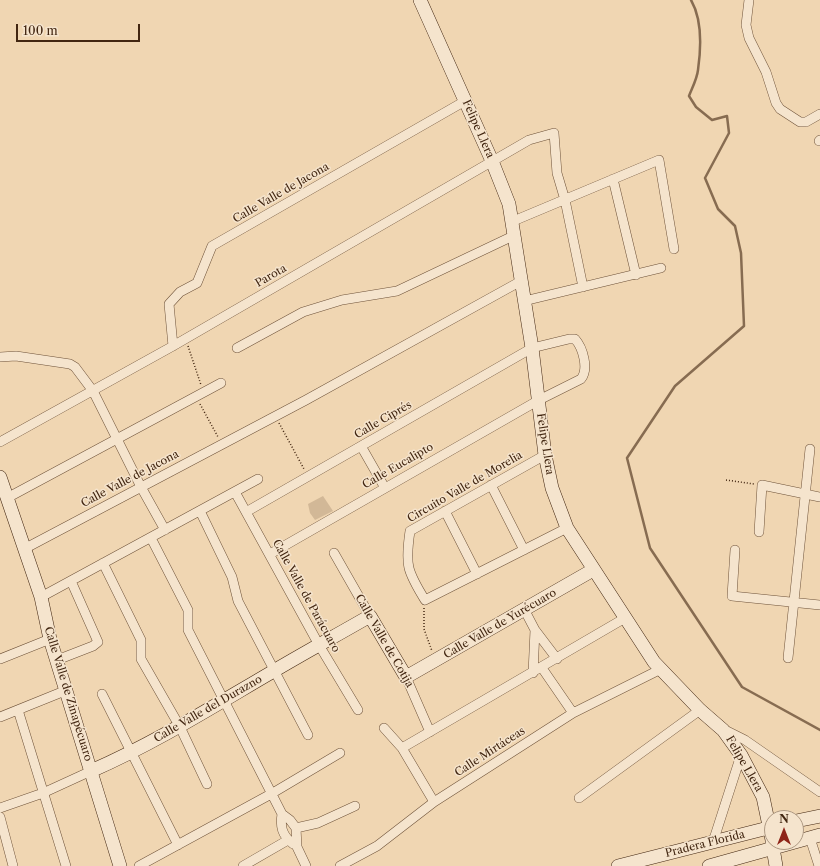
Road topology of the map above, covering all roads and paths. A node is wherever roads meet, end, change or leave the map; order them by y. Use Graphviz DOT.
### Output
graph roads {
  1 [pos="420,0"];
  2 [pos="749,0"];
  3 [pos="465,101"];
  4 [pos="820,114"];
  5 [pos="492,161"];
  6 [pos="614,179"];
  7 [pos="565,200"];
  8 [pos="511,222"];
  9 [pos="514,236"];
  10 [pos="674,249"];
  11 [pos="661,268"];
  12 [pos="636,275"];
  13 [pos="521,281"];
  14 [pos="583,287"];
  15 [pos="524,301"];
  16 [pos="186,339"];
  17 [pos="174,346"];
  18 [pos="237,348"];
  19 [pos="532,348"];
  20 [pos="0,357"];
  21 [pos="221,383"];
  22 [pos="92,391"];
  23 [pos="200,394"];
  24 [pos="538,400"];
  25 [pos="275,416"];
  26 [pos="118,439"];
  27 [pos="0,442"];
  28 [pos="222,444"];
  29 [pos="361,446"];
  30 [pos="810,449"];
  31 [pos="545,455"];
  32 [pos="309,476"];
  33 [pos="258,479"];
  34 [pos="726,480"];
  35 [pos="491,485"];
  36 [pos="762,485"];
  37 [pos="141,487"];
  38 [pos="3,488"];
  39 [pos="385,488"];
  40 [pos="235,492"];
  41 [pos="804,495"];
  42 [pos="820,497"];
  43 [pos="200,511"];
  44 [pos="445,511"];
  45 [pos="246,512"];
  46 [pos="567,528"];
  47 [pos="165,530"];
  48 [pos="759,532"];
  49 [pos="150,538"];
  50 [pos="24,549"];
  51 [pos="524,550"];
  52 [pos="735,550"];
  53 [pos="334,553"];
  54 [pos="270,554"];
  55 [pos="103,563"];
  56 [pos="593,570"];
  57 [pos="477,574"];
  58 [pos="71,581"];
  59 [pos="41,597"];
  60 [pos="426,600"];
  61 [pos="794,602"];
  62 [pos="820,605"];
  63 [pos="524,609"];
  64 [pos="370,616"];
  65 [pos="626,618"];
  66 [pos="535,630"];
  67 [pos="50,639"];
  68 [pos="319,645"];
  69 [pos="788,658"];
  70 [pos="0,659"];
  71 [pos="557,659"];
  72 [pos="57,660"];
  73 [pos="435,661"];
  74 [pos="542,668"];
  75 [pos="661,669"];
  76 [pos="274,670"];
  77 [pos="533,673"];
  78 [pos="406,677"];
  79 [pos="67,690"];
  80 [pos="102,694"];
  81 [pos="225,700"];
  82 [pos="18,710"];
  83 [pos="358,710"];
  84 [pos="700,710"];
  85 [pos="573,713"];
  86 [pos="0,717"];
  87 [pos="180,727"];
  88 [pos="384,728"];
  89 [pos="723,730"];
  90 [pos="430,732"];
  91 [pos="308,735"];
  92 [pos="402,748"];
  93 [pos="340,753"];
  94 [pos="131,754"];
  95 [pos="741,755"];
  96 [pos="91,771"];
  97 [pos="207,784"];
  98 [pos="820,792"];
  99 [pos="43,793"];
  100 [pos="271,794"];
  101 [pos="579,798"];
  102 [pos="434,802"];
  103 [pos="355,806"];
  104 [pos="0,808"];
  105 [pos="766,810"];
  106 [pos="282,814"];
  107 [pos="820,816"];
  108 [pos="0,817"];
  109 [pos="804,819"];
  110 [pos="296,828"];
  111 [pos="804,836"];
  112 [pos="815,836"];
  113 [pos="764,838"];
  114 [pos="288,840"];
  115 [pos="764,841"];
  116 [pos="713,842"];
  117 [pos="178,845"];
  118 [pos="297,847"];
  119 [pos="774,850"];
  120 [pos="12,866"];
  121 [pos="66,866"];
  122 [pos="120,866"];
  123 [pos="139,866"];
  124 [pos="243,866"];
  125 [pos="306,866"];
  126 [pos="340,866"];
  127 [pos="618,866"];
  128 [pos="709,866"];
  129 [pos="776,866"];
  130 [pos="819,866"];
  1 -- 3 [label="street, Felipe Llera"];
  2 -- 4 [label="street"];
  3 -- 5 [label="street, Felipe Llera"];
  3 -- 17 [label="street, Calle Valle de Jacona"];
  5 -- 7 [label="street, Parota"];
  5 -- 8 [label="street, Felipe Llera"];
  5 -- 16 [label="street, Parota"];
  6 -- 7 [label="street"];
  6 -- 10 [label="street"];
  6 -- 12 [label="street"];
  7 -- 8 [label="street"];
  7 -- 14 [label="street"];
  8 -- 9 [label="street, Felipe Llera"];
  9 -- 13 [label="street, Felipe Llera"];
  9 -- 18 [label="street"];
  11 -- 12 [label="street"];
  12 -- 14 [label="street"];
  13 -- 15 [label="street, Felipe Llera"];
  13 -- 25 [label="street, Calle Valle de Jacona"];
  14 -- 15 [label="street"];
  15 -- 19 [label="street, Felipe Llera"];
  16 -- 17 [label="street, Parota"];
  16 -- 23 [label="path"];
  17 -- 22 [label="street, Parota"];
  19 -- 24 [label="street, Felipe Llera"];
  19 -- 24 [label="street, Calle Ciprés"];
  19 -- 29 [label="street, Calle Ciprés"];
  20 -- 22 [label="street"];
  21 -- 23 [label="street"];
  22 -- 26 [label="street"];
  22 -- 27 [label="street, Parota"];
  23 -- 26 [label="street"];
  23 -- 28 [label="path"];
  24 -- 31 [label="street, Felipe Llera"];
  24 -- 39 [label="street, Calle Eucalipto"];
  25 -- 28 [label="street, Calle Valle de Jacona"];
  25 -- 32 [label="path"];
  26 -- 37 [label="street"];
  26 -- 38 [label="street"];
  28 -- 37 [label="street, Calle Valle de Jacona"];
  29 -- 32 [label="street, Calle Ciprés"];
  29 -- 39 [label="street"];
  30 -- 41 [label="street"];
  31 -- 35 [label="street, Circuito Valle de Morelia"];
  31 -- 46 [label="street, Felipe Llera"];
  32 -- 45 [label="street, Calle Ciprés"];
  33 -- 40 [label="street"];
  34 -- 36 [label="path"];
  35 -- 44 [label="street, Circuito Valle de Morelia"];
  35 -- 51 [label="street"];
  36 -- 41 [label="street"];
  36 -- 48 [label="street"];
  37 -- 47 [label="street"];
  37 -- 50 [label="street, Calle Valle de Jacona"];
  38 -- 50 [label="street, Calle Valle de Zinapécuaro"];
  39 -- 54 [label="street, Calle Eucalipto"];
  40 -- 43 [label="street"];
  40 -- 45 [label="street, Calle Valle de Parácuaro"];
  41 -- 42 [label="street"];
  41 -- 61 [label="street"];
  43 -- 47 [label="street"];
  43 -- 76 [label="street"];
  44 -- 57 [label="street"];
  44 -- 60 [label="street, Circuito Valle de Morelia"];
  45 -- 54 [label="street, Calle Valle de Parácuaro"];
  46 -- 51 [label="street"];
  46 -- 56 [label="street, Felipe Llera"];
  47 -- 49 [label="street"];
  49 -- 55 [label="street"];
  49 -- 81 [label="street"];
  50 -- 59 [label="street, Calle Valle de Zinapécuaro"];
  51 -- 57 [label="street"];
  52 -- 61 [label="street"];
  53 -- 64 [label="street, Calle Valle de Cotija"];
  54 -- 68 [label="street, Calle Valle de Parácuaro"];
  55 -- 58 [label="street"];
  55 -- 87 [label="street"];
  56 -- 63 [label="street, Calle Valle de Yurécuaro"];
  56 -- 65 [label="street, Felipe Llera"];
  57 -- 60 [label="street"];
  58 -- 59 [label="street"];
  58 -- 72 [label="street"];
  59 -- 67 [label="street, Calle Valle de Zinapécuaro"];
  60 -- 73 [label="path"];
  61 -- 62 [label="street"];
  61 -- 69 [label="street"];
  63 -- 66 [label="street"];
  63 -- 73 [label="street, Calle Valle de Yurécuaro"];
  64 -- 68 [label="street, Calle Valle del Durazno"];
  64 -- 78 [label="street, Calle Valle de Cotija"];
  65 -- 71 [label="street"];
  65 -- 75 [label="street, Felipe Llera"];
  66 -- 71 [label="street"];
  66 -- 77 [label="street"];
  67 -- 70 [label="street"];
  67 -- 72 [label="street, Calle Valle de Zinapécuaro"];
  68 -- 76 [label="street, Calle Valle del Durazno"];
  68 -- 83 [label="street, Calle Valle de Parácuaro"];
  71 -- 74 [label="street"];
  72 -- 79 [label="street, Calle Valle de Zinapécuaro"];
  73 -- 78 [label="street, Calle Valle de Yurécuaro"];
  74 -- 77 [label="street"];
  74 -- 85 [label="street"];
  75 -- 84 [label="street, Felipe Llera"];
  75 -- 85 [label="street, Calle Mirtáceas"];
  76 -- 81 [label="street, Calle Valle del Durazno"];
  76 -- 91 [label="street"];
  77 -- 90 [label="street"];
  78 -- 90 [label="street, Calle Valle de Cotija"];
  79 -- 82 [label="street"];
  79 -- 96 [label="street, Calle Valle de Zinapécuaro"];
  80 -- 94 [label="street"];
  81 -- 87 [label="street, Calle Valle del Durazno"];
  81 -- 100 [label="street"];
  82 -- 86 [label="street"];
  82 -- 99 [label="street"];
  84 -- 89 [label="street, Felipe Llera"];
  84 -- 101 [label="street"];
  85 -- 102 [label="street, Calle Mirtáceas"];
  87 -- 94 [label="street, Calle Valle del Durazno"];
  87 -- 97 [label="street"];
  88 -- 92 [label="street"];
  89 -- 95 [label="street, Felipe Llera"];
  89 -- 98 [label="street"];
  90 -- 92 [label="street"];
  92 -- 102 [label="street"];
  93 -- 100 [label="street"];
  94 -- 96 [label="street, Calle Valle del Durazno"];
  94 -- 117 [label="street"];
  95 -- 105 [label="street, Felipe Llera"];
  95 -- 116 [label="street"];
  96 -- 99 [label="street, Calle Valle del Durazno"];
  96 -- 122 [label="street, Calle Valle de Zinapécuaro"];
  99 -- 104 [label="street, Calle Valle del Durazno"];
  99 -- 121 [label="street"];
  100 -- 106 [label="street"];
  100 -- 117 [label="street"];
  102 -- 126 [label="street, Calle Mirtáceas"];
  103 -- 110 [label="street"];
  106 -- 110 [label="street"];
  106 -- 114 [label="street"];
  107 -- 109 [label="street"];
  108 -- 120 [label="street"];
  110 -- 118 [label="street"];
  111 -- 112 [label="street"];
  112 -- 130 [label="street"];
  113 -- 116 [label="street, Pradera Florida"];
  114 -- 118 [label="street"];
  114 -- 124 [label="street"];
  115 -- 128 [label="street, Pradera Florida"];
  116 -- 127 [label="street, Pradera Florida"];
  117 -- 123 [label="street"];
  118 -- 125 [label="street"];
  119 -- 129 [label="street, Felipe Llera"];
}
